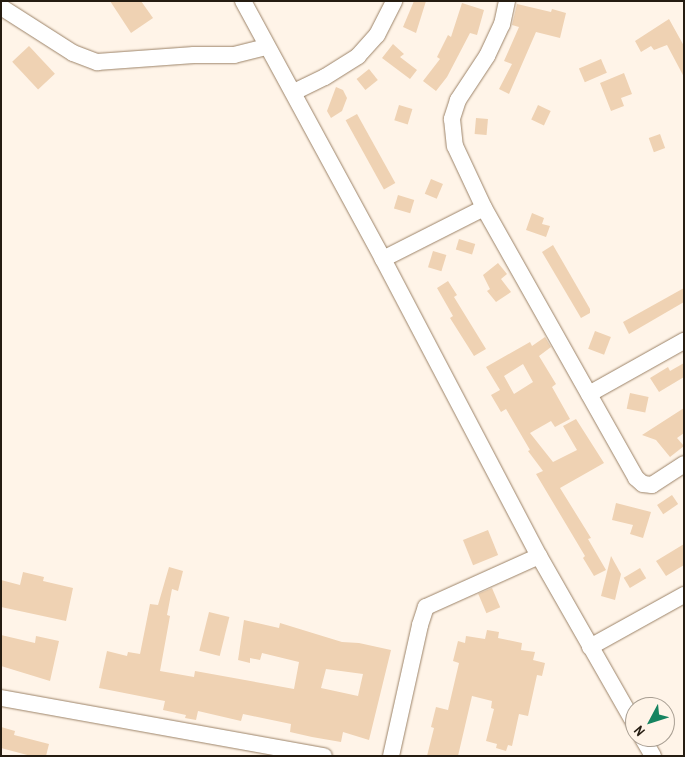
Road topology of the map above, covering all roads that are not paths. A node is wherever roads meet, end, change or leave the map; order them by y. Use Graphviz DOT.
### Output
graph roads {
  1 [pos="243,1"];
  2 [pos="394,1"];
  3 [pos="507,1"];
  4 [pos="1,7"];
  5 [pos="267,47"];
  6 [pos="294,92"];
  7 [pos="484,208"];
  8 [pos="383,259"];
  9 [pos="684,341"];
  10 [pos="589,394"];
  11 [pos="684,464"];
  12 [pos="539,556"];
  13 [pos="684,595"];
  14 [pos="590,647"];
  15 [pos="1,698"];
  16 [pos="625,707"];
  17 [pos="324,756"];
  18 [pos="391,756"];
  1 -- 5 [label="street"];
  2 -- 6 [label="street"];
  3 -- 7 [label="street"];
  4 -- 5 [label="street"];
  5 -- 6 [label="street"];
  6 -- 8 [label="street"];
  7 -- 8 [label="street"];
  7 -- 10 [label="street"];
  8 -- 12 [label="street"];
  9 -- 10 [label="street"];
  10 -- 11 [label="street"];
  12 -- 14 [label="street"];
  12 -- 18 [label="street"];
  13 -- 14 [label="street"];
  14 -- 16 [label="street"];
  15 -- 17 [label="street"];
}
